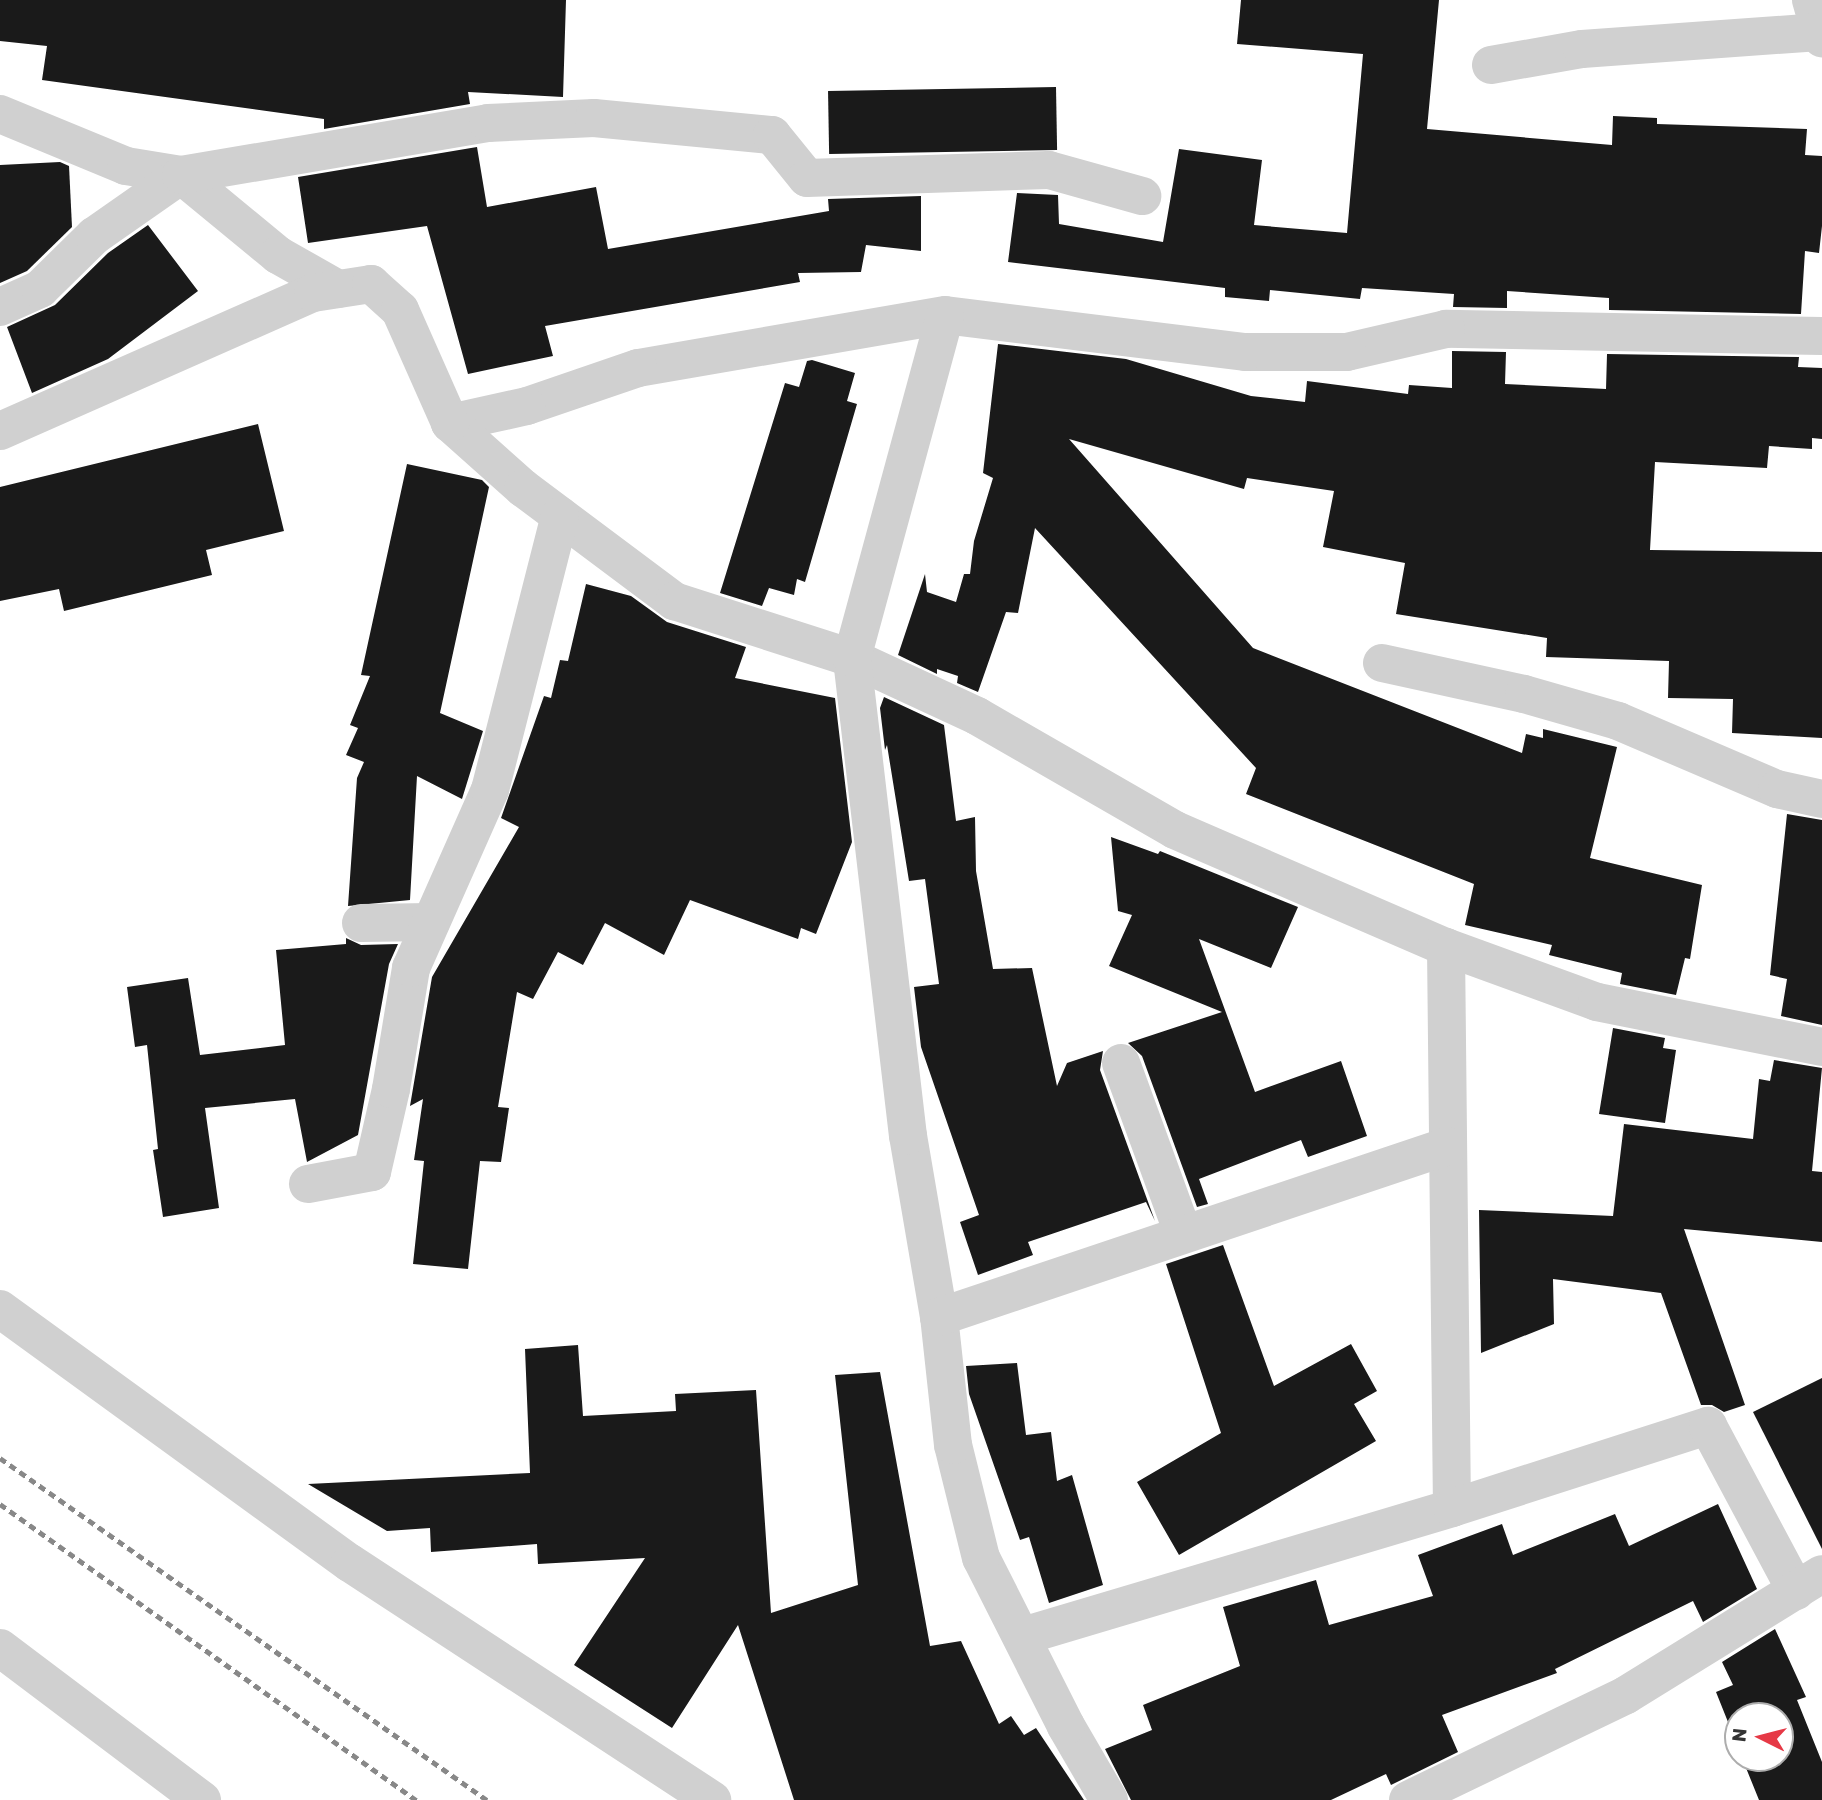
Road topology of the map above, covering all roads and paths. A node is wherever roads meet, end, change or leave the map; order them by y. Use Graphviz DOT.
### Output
graph roads {
  1 [pos="1817,23"];
  2 [pos="1491,65"];
  3 [pos="0,114"];
  4 [pos="181,175"];
  5 [pos="1142,196"];
  6 [pos="338,289"];
  7 [pos="0,307"];
  8 [pos="945,315"];
  9 [pos="1822,336"];
  10 [pos="450,423"];
  11 [pos="0,431"];
  12 [pos="560,516"];
  13 [pos="852,658"];
  14 [pos="1382,663"];
  15 [pos="1822,799"];
  16 [pos="431,922"];
  17 [pos="361,923"];
  18 [pos="1446,947"];
  19 [pos="1822,1047"];
  20 [pos="1121,1063"];
  21 [pos="1448,1146"];
  22 [pos="308,1184"];
  23 [pos="1183,1233"];
  24 [pos="0,1309"];
  25 [pos="939,1317"];
  26 [pos="1452,1508"];
  27 [pos="1809,1582"];
  28 [pos="1023,1636"];
  29 [pos="0,1648"];
  30 [pos="202,1800"];
  31 [pos="712,1800"];
  32 [pos="1109,1800"];
  33 [pos="1408,1800"];
  1 -- 2 [label="street"];
  3 -- 4 [label="street"];
  4 -- 5 [label="street"];
  4 -- 6 [label="street"];
  4 -- 7 [label="street"];
  6 -- 10 [label="street"];
  6 -- 11 [label="street"];
  8 -- 9 [label="street"];
  8 -- 10 [label="street"];
  8 -- 13 [label="street"];
  10 -- 12 [label="street"];
  12 -- 13 [label="street"];
  12 -- 16 [label="street"];
  13 -- 18 [label="street"];
  13 -- 25 [label="street"];
  14 -- 15 [label="street"];
  16 -- 17 [label="street"];
  16 -- 22 [label="street"];
  18 -- 19 [label="street"];
  18 -- 21 [label="street"];
  20 -- 23 [label="street"];
  21 -- 23 [label="street"];
  21 -- 26 [label="street"];
  23 -- 25 [label="street"];
  24 -- 31 [label="street"];
  25 -- 28 [label="street"];
  26 -- 27 [label="street"];
  26 -- 28 [label="street"];
  27 -- 33 [label="street"];
  28 -- 32 [label="street"];
  29 -- 30 [label="street"];
}
